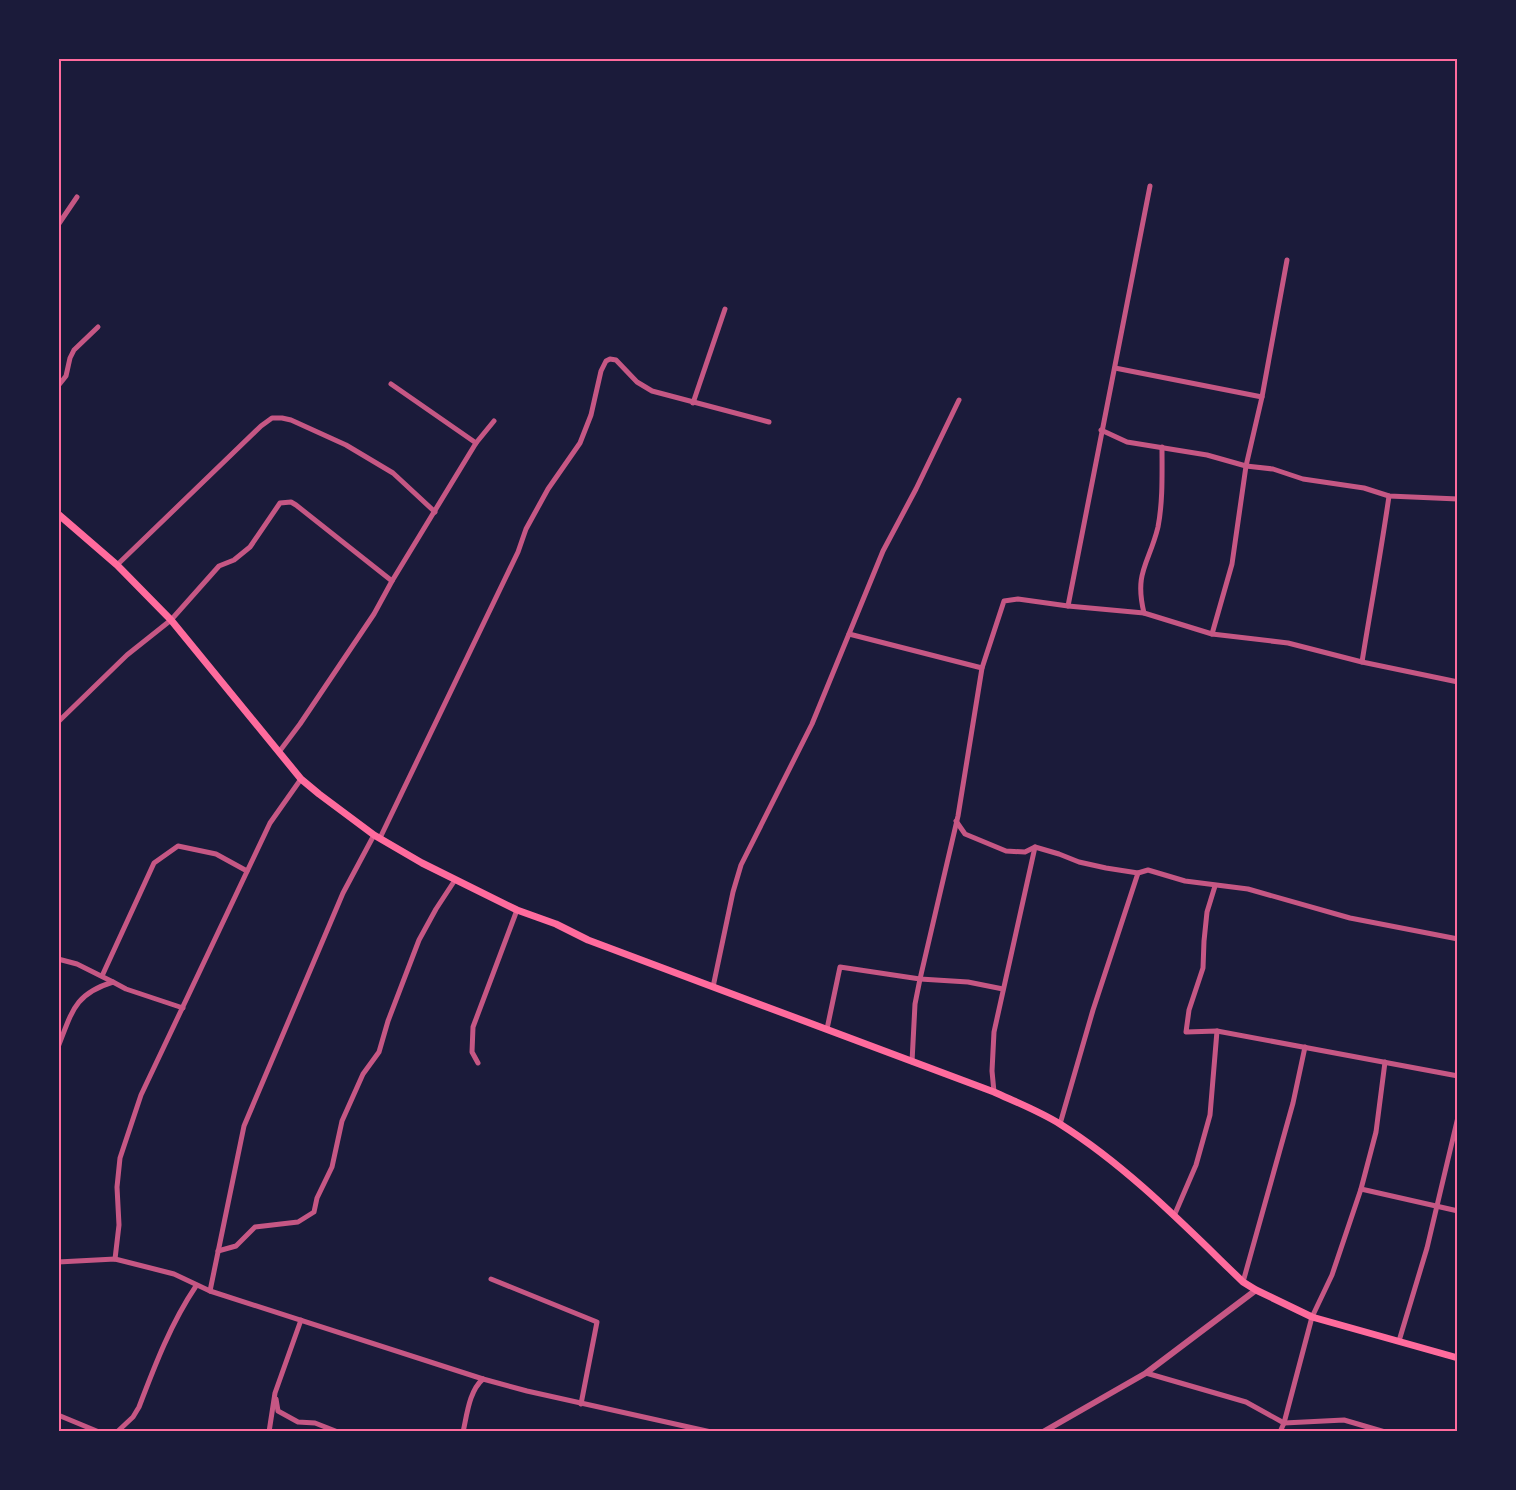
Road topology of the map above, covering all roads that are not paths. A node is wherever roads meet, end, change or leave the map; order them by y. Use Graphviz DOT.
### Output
graph roads {
  1 [pos="1150,186"];
  2 [pos="77,197"];
  3 [pos="58,225"];
  4 [pos="1287,260"];
  5 [pos="725,309"];
  6 [pos="98,327"];
  7 [pos="1115,368"];
  8 [pos="392,384"];
  9 [pos="58,386"];
  10 [pos="1262,397"];
  11 [pos="959,400"];
  12 [pos="693,403"];
  13 [pos="494,420"];
  14 [pos="769,422"];
  15 [pos="1101,430"];
  16 [pos="476,443"];
  17 [pos="1162,447"];
  18 [pos="1246,466"];
  19 [pos="1389,496"];
  20 [pos="1458,499"];
  21 [pos="435,512"];
  22 [pos="58,514"];
  23 [pos="117,565"];
  24 [pos="392,581"];
  25 [pos="1068,606"];
  26 [pos="1144,613"];
  27 [pos="171,620"];
  28 [pos="849,634"];
  29 [pos="1212,634"];
  30 [pos="1362,662"];
  31 [pos="982,668"];
  32 [pos="1458,682"];
  33 [pos="58,722"];
  34 [pos="279,752"];
  35 [pos="301,779"];
  36 [pos="956,821"];
  37 [pos="377,836"];
  38 [pos="1035,847"];
  39 [pos="248,871"];
  40 [pos="1138,873"];
  41 [pos="455,880"];
  42 [pos="1215,886"];
  43 [pos="517,910"];
  44 [pos="1458,939"];
  45 [pos="58,959"];
  46 [pos="102,976"];
  47 [pos="920,979"];
  48 [pos="114,982"];
  49 [pos="713,987"];
  50 [pos="1003,988"];
  51 [pos="183,1008"];
  52 [pos="827,1029"];
  53 [pos="1217,1031"];
  54 [pos="58,1047"];
  55 [pos="1305,1047"];
  56 [pos="912,1062"];
  57 [pos="1385,1062"];
  58 [pos="478,1063"];
  59 [pos="1458,1076"];
  60 [pos="994,1092"];
  61 [pos="1458,1117"];
  62 [pos="1060,1124"];
  63 [pos="1361,1189"];
  64 [pos="1437,1206"];
  65 [pos="1458,1211"];
  66 [pos="1174,1216"];
  67 [pos="218,1251"];
  68 [pos="115,1259"];
  69 [pos="58,1262"];
  70 [pos="491,1280"];
  71 [pos="1243,1282"];
  72 [pos="196,1286"];
  73 [pos="1256,1290"];
  74 [pos="210,1291"];
  75 [pos="1312,1317"];
  76 [pos="301,1320"];
  77 [pos="1399,1341"];
  78 [pos="1458,1358"];
  79 [pos="1146,1373"];
  80 [pos="483,1379"];
  81 [pos="275,1393"];
  82 [pos="581,1404"];
  83 [pos="58,1415"];
  84 [pos="1284,1423"];
  85 [pos="270,1428"];
  86 [pos="99,1431"];
  87 [pos="117,1431"];
  88 [pos="263,1431"];
  89 [pos="338,1431"];
  90 [pos="463,1431"];
  91 [pos="711,1431"];
  92 [pos="1043,1431"];
  93 [pos="1280,1431"];
  94 [pos="1385,1431"];
  1 -- 7 [label="street"];
  2 -- 3 [label="street"];
  4 -- 10 [label="street"];
  5 -- 12 [label="street"];
  6 -- 9 [label="street"];
  7 -- 10 [label="street"];
  7 -- 15 [label="street"];
  8 -- 16 [label="street"];
  10 -- 18 [label="street"];
  11 -- 28 [label="street"];
  12 -- 14 [label="street"];
  12 -- 37 [label="street"];
  13 -- 16 [label="street"];
  15 -- 17 [label="street"];
  15 -- 25 [label="street"];
  16 -- 21 [label="street"];
  17 -- 18 [label="street"];
  17 -- 26 [label="street"];
  18 -- 19 [label="street"];
  18 -- 29 [label="street"];
  19 -- 20 [label="street"];
  19 -- 30 [label="street"];
  21 -- 23 [label="street"];
  21 -- 24 [label="street"];
  22 -- 23 [label="main road"];
  23 -- 27 [label="main road"];
  24 -- 27 [label="street"];
  24 -- 34 [label="street"];
  25 -- 26 [label="street"];
  25 -- 31 [label="street"];
  26 -- 29 [label="street"];
  27 -- 33 [label="street"];
  27 -- 34 [label="main road"];
  28 -- 31 [label="street"];
  28 -- 49 [label="street"];
  29 -- 30 [label="street"];
  30 -- 32 [label="street"];
  31 -- 36 [label="street"];
  34 -- 35 [label="main road"];
  35 -- 37 [label="main road"];
  35 -- 39 [label="street"];
  36 -- 38 [label="street"];
  36 -- 47 [label="street"];
  37 -- 41 [label="main road"];
  37 -- 67 [label="street"];
  38 -- 40 [label="street"];
  38 -- 50 [label="street"];
  39 -- 46 [label="street"];
  39 -- 51 [label="street"];
  40 -- 42 [label="street"];
  40 -- 62 [label="street"];
  41 -- 43 [label="main road"];
  41 -- 67 [label="street"];
  42 -- 44 [label="street"];
  42 -- 53 [label="street"];
  43 -- 49 [label="main road"];
  43 -- 58 [label="street"];
  45 -- 46 [label="street"];
  46 -- 48 [label="street"];
  47 -- 50 [label="street"];
  47 -- 52 [label="street"];
  47 -- 56 [label="street"];
  48 -- 51 [label="street"];
  48 -- 54 [label="street"];
  49 -- 52 [label="main road"];
  50 -- 60 [label="street"];
  51 -- 68 [label="street"];
  52 -- 56 [label="main road"];
  53 -- 55 [label="street"];
  53 -- 66 [label="street"];
  55 -- 57 [label="street"];
  55 -- 71 [label="street"];
  56 -- 60 [label="main road"];
  57 -- 59 [label="street"];
  57 -- 63 [label="street"];
  60 -- 62 [label="main road"];
  61 -- 64 [label="street"];
  62 -- 66 [label="main road"];
  63 -- 64 [label="street"];
  63 -- 75 [label="street"];
  64 -- 65 [label="street"];
  64 -- 77 [label="street"];
  66 -- 71 [label="main road"];
  67 -- 74 [label="street"];
  68 -- 69 [label="street"];
  68 -- 72 [label="street"];
  70 -- 82 [label="street"];
  71 -- 73 [label="main road"];
  72 -- 74 [label="street"];
  72 -- 87 [label="street"];
  73 -- 75 [label="main road"];
  73 -- 79 [label="street"];
  74 -- 76 [label="street"];
  75 -- 77 [label="main road"];
  75 -- 84 [label="street"];
  76 -- 80 [label="street"];
  76 -- 81 [label="street"];
  77 -- 78 [label="main road"];
  79 -- 84 [label="street"];
  79 -- 92 [label="street"];
  80 -- 82 [label="street"];
  80 -- 90 [label="street"];
  81 -- 85 [label="street"];
  81 -- 89 [label="street"];
  82 -- 91 [label="street"];
  83 -- 86 [label="street"];
  84 -- 93 [label="street"];
  84 -- 94 [label="street"];
  85 -- 88 [label="street"];
}
